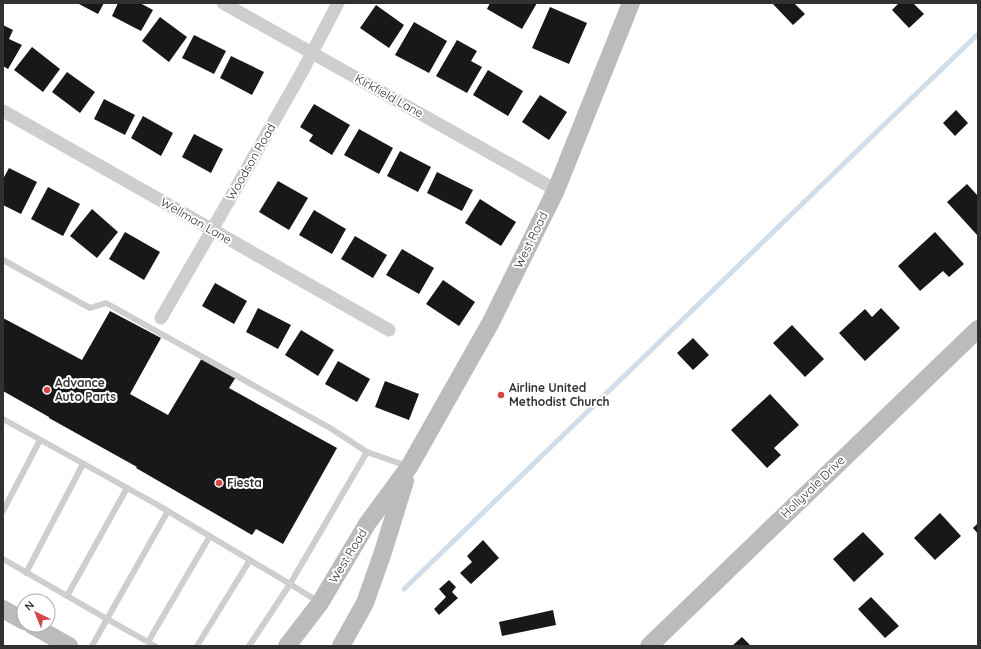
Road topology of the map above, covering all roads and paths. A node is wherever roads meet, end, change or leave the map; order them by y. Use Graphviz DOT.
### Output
graph roads {
  1 [pos="223,3"];
  2 [pos="338,3"];
  3 [pos="631,3"];
  4 [pos="312,53"];
  5 [pos="3,111"];
  6 [pos="556,190"];
  7 [pos="212,230"];
  8 [pos="3,260"];
  9 [pos="161,318"];
  10 [pos="978,329"];
  11 [pos="389,330"];
  12 [pos="3,419"];
  13 [pos="40,440"];
  14 [pos="367,452"];
  15 [pos="83,464"];
  16 [pos="409,467"];
  17 [pos="127,488"];
  18 [pos="3,510"];
  19 [pos="168,511"];
  20 [pos="210,536"];
  21 [pos="3,559"];
  22 [pos="250,560"];
  23 [pos="26,573"];
  24 [pos="290,584"];
  25 [pos="67,596"];
  26 [pos="320,603"];
  27 [pos="3,609"];
  28 [pos="16,616"];
  29 [pos="107,619"];
  30 [pos="46,633"];
  31 [pos="148,642"];
  32 [pos="69,646"];
  33 [pos="92,646"];
  34 [pos="155,646"];
  35 [pos="197,646"];
  36 [pos="249,646"];
  37 [pos="287,646"];
  38 [pos="340,646"];
  39 [pos="649,646"];
  1 -- 4 [label="street, Kirkfield Lane"];
  2 -- 4 [label="street, Woodson Road"];
  3 -- 6 [label="street, West Road"];
  4 -- 6 [label="street, Kirkfield Lane"];
  4 -- 7 [label="street, Woodson Road"];
  5 -- 7 [label="street, Wellman Lane"];
  6 -- 16 [label="street, West Road"];
  7 -- 9 [label="street, Woodson Road"];
  7 -- 11 [label="street, Wellman Lane"];
  8 -- 14 [label="lane"];
  10 -- 39 [label="street, Hollyvale Drive"];
  12 -- 13 [label="lane"];
  13 -- 15 [label="lane"];
  13 -- 18 [label="lane"];
  14 -- 16 [label="lane"];
  14 -- 24 [label="lane"];
  15 -- 17 [label="lane"];
  15 -- 23 [label="lane"];
  16 -- 26 [label="street, West Road"];
  16 -- 38 [label="street, West Road"];
  17 -- 19 [label="lane"];
  17 -- 25 [label="lane"];
  19 -- 20 [label="lane"];
  19 -- 29 [label="lane"];
  20 -- 22 [label="lane"];
  20 -- 31 [label="lane"];
  21 -- 23 [label="lane"];
  22 -- 24 [label="lane"];
  22 -- 35 [label="lane"];
  23 -- 25 [label="lane"];
  24 -- 26 [label="lane"];
  24 -- 36 [label="lane"];
  25 -- 29 [label="lane"];
  26 -- 37 [label="street, West Road"];
  27 -- 28 [label="street"];
  29 -- 31 [label="lane"];
  29 -- 33 [label="lane"];
  30 -- 32 [label="street"];
  31 -- 34 [label="lane"];
}
